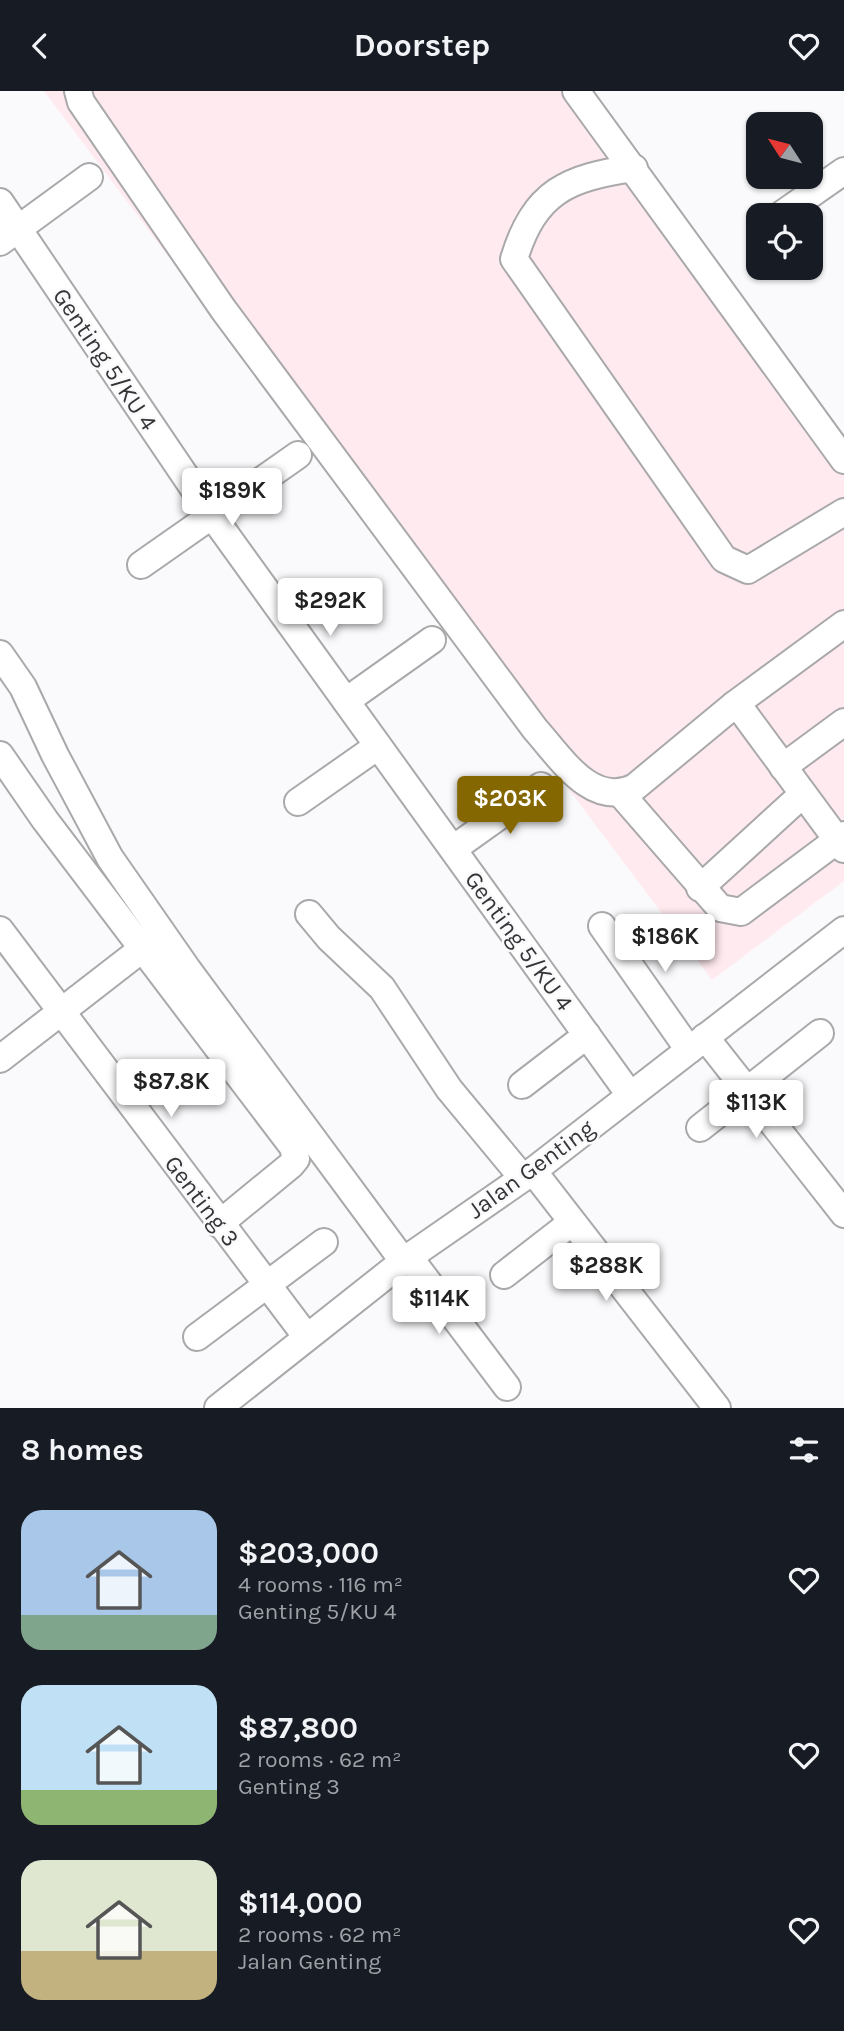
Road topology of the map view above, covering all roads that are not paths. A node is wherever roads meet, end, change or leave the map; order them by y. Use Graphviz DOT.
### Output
graph roads {
  1 [pos="78,91"];
  2 [pos="576,91"];
  3 [pos="634,168"];
  4 [pos="844,171"];
  5 [pos="89,177"];
  6 [pos="0,202"];
  7 [pos="798,203"];
  8 [pos="8,236"];
  9 [pos="298,456"];
  10 [pos="844,460"];
  11 [pos="844,512"];
  12 [pos="211,514"];
  13 [pos="141,565"];
  14 [pos="844,624"];
  15 [pos="432,641"];
  16 [pos="0,654"];
  17 [pos="346,701"];
  18 [pos="734,705"];
  19 [pos="844,722"];
  20 [pos="378,746"];
  21 [pos="0,755"];
  22 [pos="783,767"];
  23 [pos="541,786"];
  24 [pos="621,794"];
  25 [pos="803,794"];
  26 [pos="298,802"];
  27 [pos="842,841"];
  28 [pos="453,849"];
  29 [pos="700,888"];
  30 [pos="309,913"];
  31 [pos="602,926"];
  32 [pos="0,930"];
  33 [pos="844,930"];
  34 [pos="142,949"];
  35 [pos="61,1011"];
  36 [pos="820,1033"];
  37 [pos="587,1035"];
  38 [pos="697,1043"];
  39 [pos="0,1059"];
  40 [pos="522,1085"];
  41 [pos="748,1093"];
  42 [pos="630,1095"];
  43 [pos="700,1128"];
  44 [pos="527,1174"];
  45 [pos="844,1214"];
  46 [pos="571,1223"];
  47 [pos="219,1224"];
  48 [pos="324,1242"];
  49 [pos="407,1259"];
  50 [pos="504,1275"];
  51 [pos="266,1283"];
  52 [pos="306,1336"];
  53 [pos="197,1338"];
  54 [pos="507,1387"];
  55 [pos="218,1408"];
  56 [pos="717,1408"];
  1 -- 24 [label="street"];
  2 -- 3 [label="street"];
  3 -- 10 [label="street"];
  3 -- 11 [label="street"];
  4 -- 7 [label="street"];
  5 -- 8 [label="street"];
  6 -- 8 [label="street, Genting 5/KU 4"];
  8 -- 12 [label="street, Genting 5/KU 4"];
  9 -- 12 [label="street"];
  12 -- 13 [label="street"];
  12 -- 17 [label="street, Genting 5/KU 4"];
  14 -- 18 [label="street"];
  15 -- 17 [label="street"];
  16 -- 49 [label="street"];
  17 -- 20 [label="street, Genting 5/KU 4"];
  18 -- 22 [label="street"];
  18 -- 24 [label="street"];
  19 -- 22 [label="street"];
  20 -- 26 [label="street"];
  20 -- 28 [label="street, Genting 5/KU 4"];
  21 -- 34 [label="street"];
  22 -- 25 [label="street"];
  23 -- 28 [label="street"];
  24 -- 29 [label="street"];
  25 -- 27 [label="street"];
  25 -- 29 [label="street"];
  27 -- 29 [label="street"];
  28 -- 37 [label="street, Genting 5/KU 4"];
  30 -- 44 [label="street"];
  31 -- 38 [label="street"];
  32 -- 35 [label="street, Genting 3"];
  33 -- 38 [label="street, Jalan Genting"];
  34 -- 35 [label="street"];
  34 -- 47 [label="street"];
  35 -- 39 [label="street"];
  35 -- 47 [label="street, Genting 3"];
  36 -- 41 [label="street"];
  37 -- 40 [label="street"];
  37 -- 42 [label="street, Genting 5/KU 4"];
  38 -- 41 [label="street"];
  38 -- 42 [label="street, Jalan Genting"];
  41 -- 43 [label="street"];
  41 -- 45 [label="street"];
  42 -- 44 [label="street, Jalan Genting"];
  44 -- 46 [label="street"];
  44 -- 49 [label="street, Jalan Genting"];
  46 -- 50 [label="street"];
  46 -- 56 [label="street"];
  47 -- 51 [label="street, Genting 3"];
  48 -- 51 [label="street"];
  49 -- 52 [label="street, Jalan Genting"];
  49 -- 54 [label="street"];
  51 -- 52 [label="street, Genting 3"];
  51 -- 53 [label="street"];
  52 -- 55 [label="street, Jalan Genting"];
}
